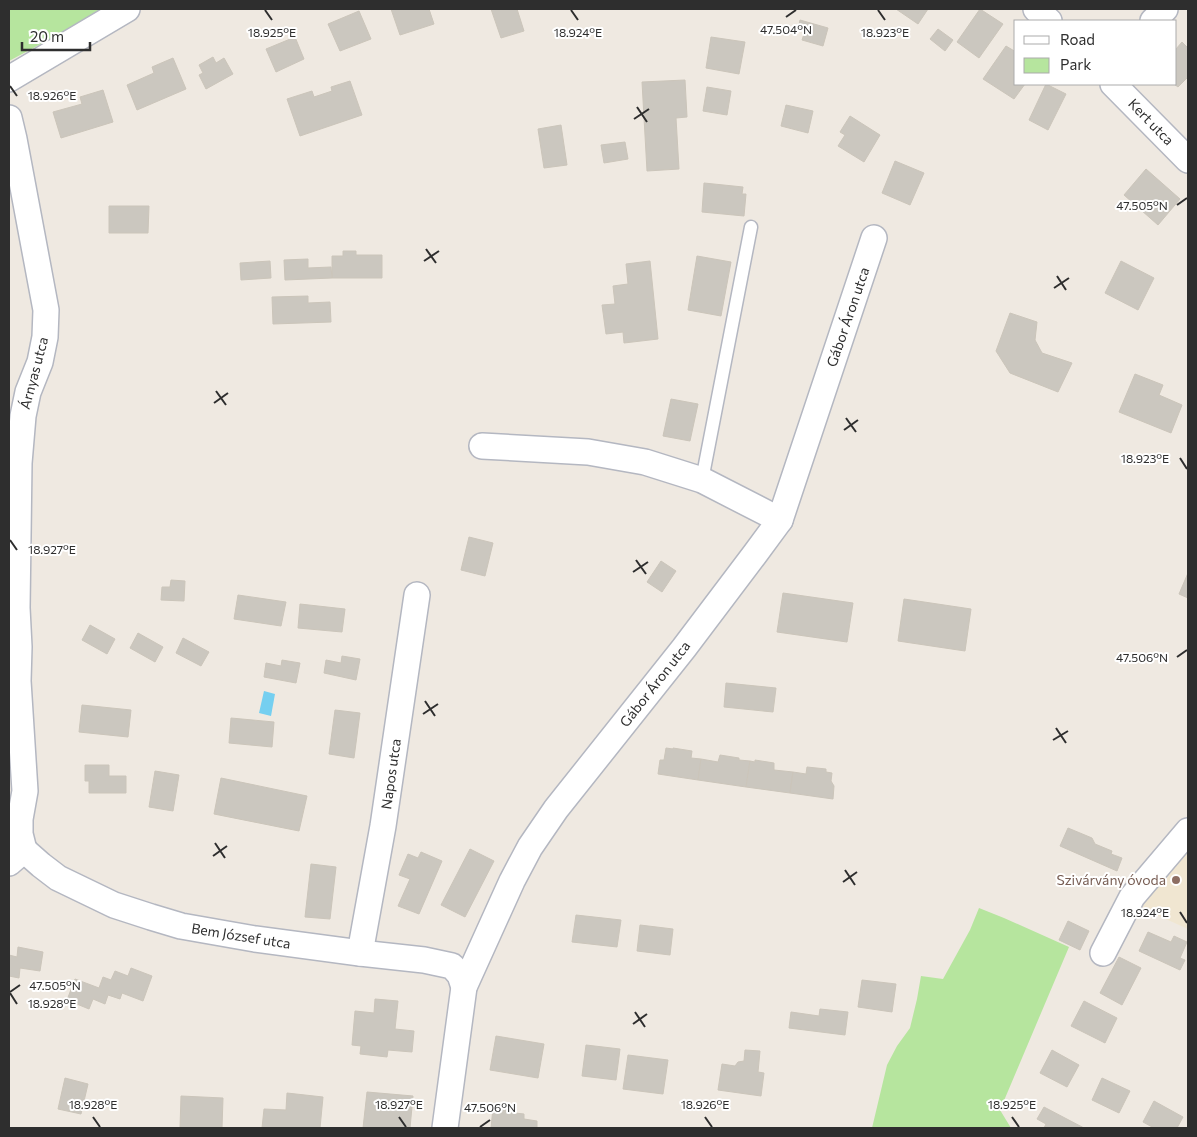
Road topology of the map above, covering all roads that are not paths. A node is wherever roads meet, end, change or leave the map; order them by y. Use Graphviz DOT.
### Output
graph roads {
  1 [pos="127,9"];
  2 [pos="1036,9"];
  3 [pos="1165,9"];
  4 [pos="1048,20"];
  5 [pos="1154,20"];
  6 [pos="9,79"];
  7 [pos="1114,85"];
  8 [pos="9,118"];
  9 [pos="1188,160"];
  10 [pos="751,226"];
  11 [pos="874,238"];
  12 [pos="482,446"];
  13 [pos="702,480"];
  14 [pos="780,520"];
  15 [pos="417,595"];
  16 [pos="1188,831"];
  17 [pos="16,857"];
  18 [pos="360,953"];
  19 [pos="1103,953"];
  20 [pos="464,987"];
  21 [pos="445,1128"];
  1 -- 6 [label="street"];
  2 -- 4 [label="street"];
  3 -- 5 [label="street"];
  7 -- 9 [label="street, Kert utca"];
  8 -- 17 [label="street, Árnyas utca"];
  10 -- 13 [label="lane"];
  11 -- 14 [label="street, Gábor Áron utca"];
  12 -- 13 [label="street"];
  13 -- 14 [label="street"];
  14 -- 20 [label="street, Gábor Áron utca"];
  15 -- 18 [label="street, Napos utca"];
  16 -- 19 [label="street"];
  17 -- 18 [label="street, Bem József utca"];
  18 -- 20 [label="street, Bem József utca"];
  20 -- 21 [label="street, Gábor Áron utca"];
}
